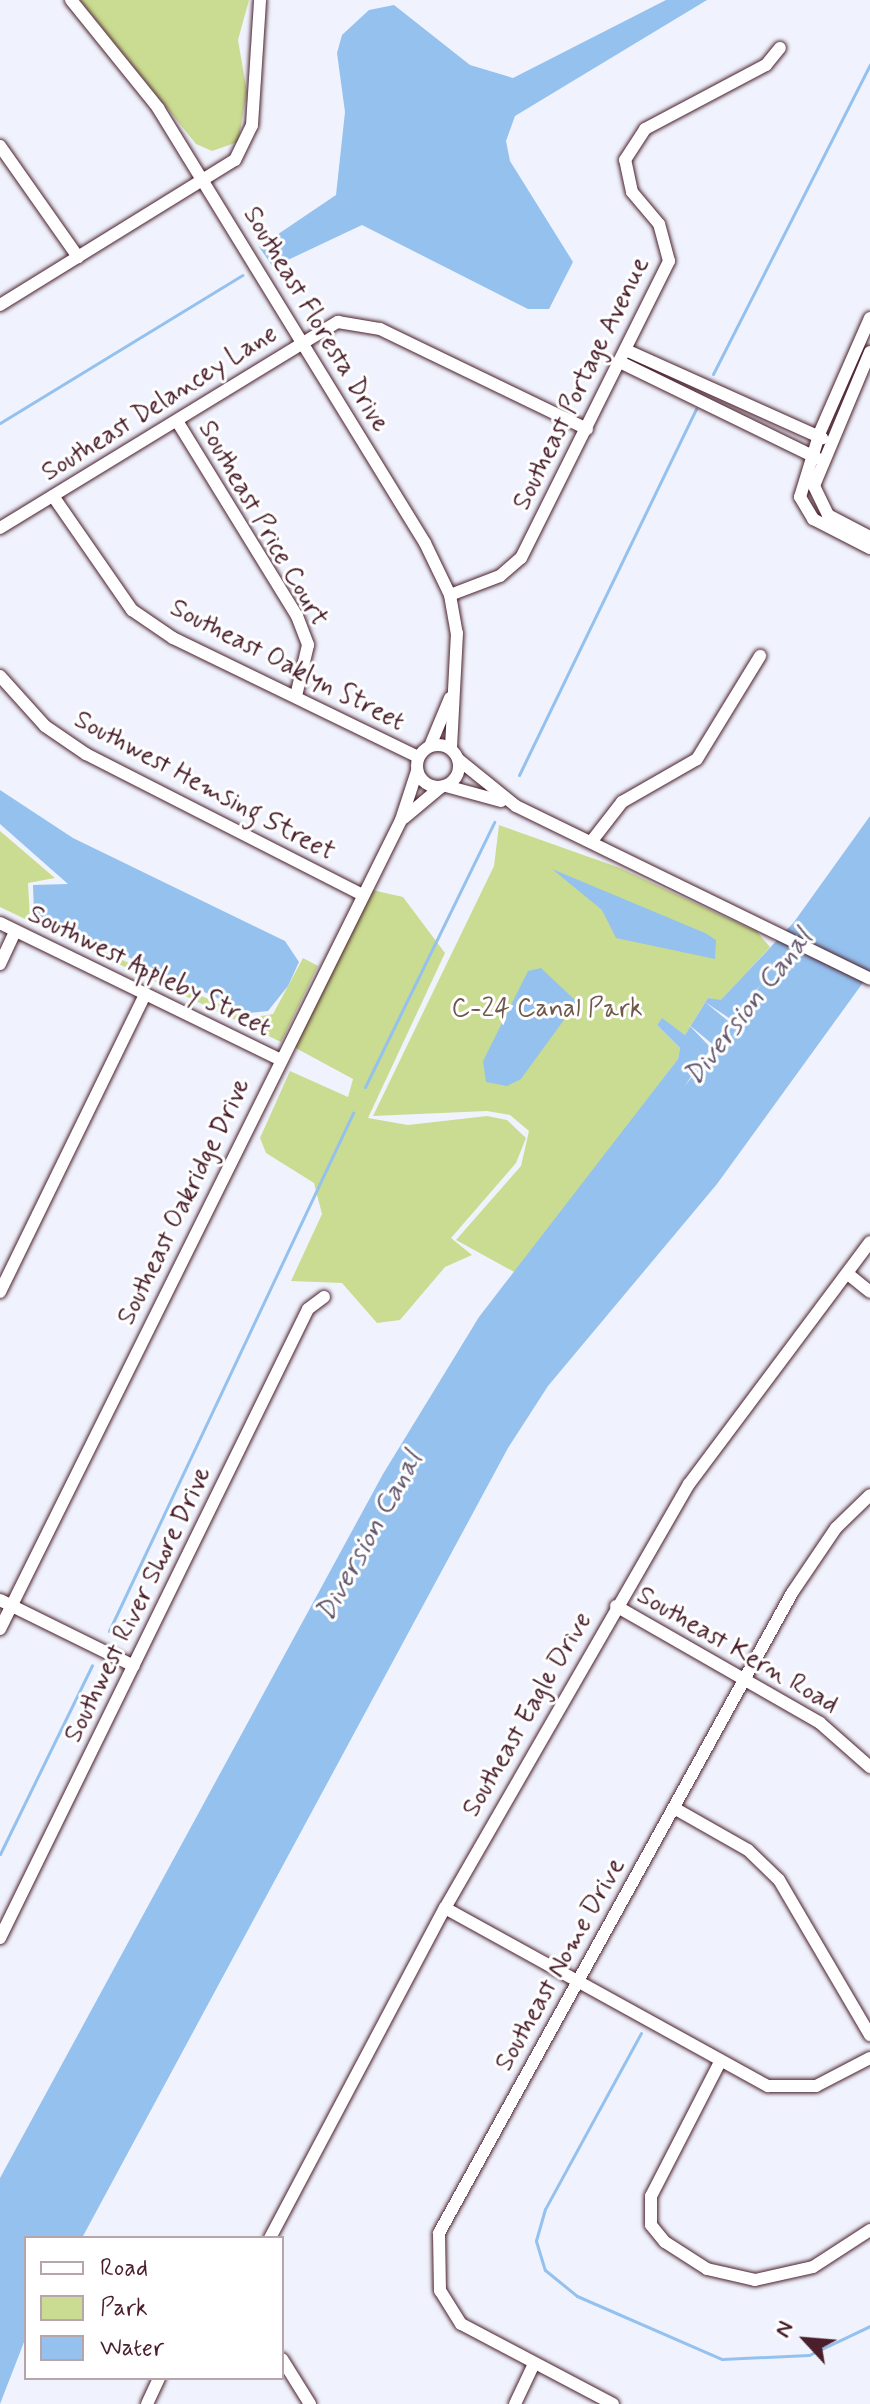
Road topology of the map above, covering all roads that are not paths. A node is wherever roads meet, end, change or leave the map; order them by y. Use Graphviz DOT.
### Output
graph roads {
  1 [pos="71,0"];
  2 [pos="260,0"];
  3 [pos="780,48"];
  4 [pos="0,146"];
  5 [pos="204,179"];
  6 [pos="78,257"];
  7 [pos="0,305"];
  8 [pos="870,318"];
  9 [pos="868,335"];
  10 [pos="303,341"];
  11 [pos="870,352"];
  12 [pos="625,357"];
  13 [pos="674,371"];
  14 [pos="668,383"];
  15 [pos="177,421"];
  16 [pos="587,429"];
  17 [pos="823,438"];
  18 [pos="816,458"];
  19 [pos="53,496"];
  20 [pos="0,528"];
  21 [pos="867,541"];
  22 [pos="450,595"];
  23 [pos="760,656"];
  24 [pos="0,676"];
  25 [pos="453,691"];
  26 [pos="296,696"];
  27 [pos="430,746"];
  28 [pos="451,748"];
  29 [pos="418,757"];
  30 [pos="459,760"];
  31 [pos="417,771"];
  32 [pos="444,786"];
  33 [pos="516,806"];
  34 [pos="401,820"];
  35 [pos="591,842"];
  36 [pos="361,894"];
  37 [pos="0,923"];
  38 [pos="15,932"];
  39 [pos="0,964"];
  40 [pos="870,979"];
  41 [pos="145,995"];
  42 [pos="279,1059"];
  43 [pos="870,1242"];
  44 [pos="848,1274"];
  45 [pos="0,1292"];
  46 [pos="870,1292"];
  47 [pos="324,1297"];
  48 [pos="870,1495"];
  49 [pos="6,1603"];
  50 [pos="616,1606"];
  51 [pos="0,1629"];
  52 [pos="134,1666"];
  53 [pos="743,1682"];
  54 [pos="870,1767"];
  55 [pos="674,1808"];
  56 [pos="445,1908"];
  57 [pos="0,1938"];
  58 [pos="577,1981"];
  59 [pos="870,2035"];
  60 [pos="870,2058"];
  61 [pos="720,2062"];
  62 [pos="870,2230"];
  63 [pos="271,2236"];
  64 [pos="284,2362"];
  65 [pos="533,2366"];
  66 [pos="158,2380"];
  67 [pos="147,2404"];
  68 [pos="310,2404"];
  69 [pos="515,2404"];
  70 [pos="613,2404"];
  1 -- 5 [label="street, Southeast Floresta Drive"];
  2 -- 5 [label="street"];
  3 -- 12 [label="street, Southeast Portage Avenue"];
  4 -- 6 [label="street"];
  5 -- 6 [label="street"];
  5 -- 10 [label="street, Southeast Floresta Drive"];
  6 -- 7 [label="street"];
  8 -- 9 [label="street"];
  9 -- 17 [label="street"];
  10 -- 15 [label="street, Southeast Delancey Lane"];
  10 -- 16 [label="street, Southeast Delancey Lane"];
  10 -- 22 [label="street, Southeast Floresta Drive"];
  11 -- 17 [label="street"];
  12 -- 13 [label="street"];
  12 -- 14 [label="street"];
  12 -- 16 [label="street, Southeast Portage Avenue"];
  13 -- 14 [label="street"];
  13 -- 17 [label="street"];
  14 -- 18 [label="street"];
  15 -- 19 [label="street, Southeast Delancey Lane"];
  15 -- 26 [label="street, Southeast Price Court"];
  16 -- 22 [label="street, Southeast Portage Avenue"];
  17 -- 18 [label="street"];
  18 -- 21 [label="street"];
  19 -- 20 [label="street, Southeast Delancey Lane"];
  19 -- 26 [label="street, Southeast Oaklyn Street"];
  22 -- 25 [label="street, Southeast Floresta Drive"];
  23 -- 35 [label="street"];
  24 -- 36 [label="street, Southwest Hemsing Street"];
  25 -- 27 [label="street, Southeast Floresta Drive"];
  25 -- 28 [label="street, Southeast Floresta Drive"];
  26 -- 29 [label="street, Southeast Oaklyn Street"];
  27 -- 28 [label="street"];
  27 -- 29 [label="street"];
  28 -- 30 [label="street"];
  29 -- 31 [label="street"];
  30 -- 32 [label="street"];
  30 -- 33 [label="street"];
  31 -- 32 [label="street"];
  31 -- 34 [label="street, Southeast Oakridge Drive"];
  32 -- 33 [label="street"];
  32 -- 34 [label="street, Southeast Oakridge Drive"];
  33 -- 35 [label="street"];
  34 -- 36 [label="street, Southeast Oakridge Drive"];
  35 -- 40 [label="street"];
  36 -- 42 [label="street, Southeast Oakridge Drive"];
  37 -- 38 [label="street, Southwest Appleby Street"];
  38 -- 39 [label="street"];
  38 -- 41 [label="street, Southwest Appleby Street"];
  41 -- 42 [label="street, Southwest Appleby Street"];
  41 -- 45 [label="street"];
  42 -- 49 [label="street, Southeast Oakridge Drive"];
  43 -- 44 [label="street, Southeast Eagle Drive"];
  44 -- 46 [label="street"];
  44 -- 50 [label="street, Southeast Eagle Drive"];
  47 -- 52 [label="street, Southwest River Shore Drive"];
  48 -- 53 [label="street, Southeast Nome Drive"];
  49 -- 51 [label="street, Southeast Oakridge Drive"];
  49 -- 52 [label="street"];
  50 -- 53 [label="street, Southeast Kern Road"];
  50 -- 56 [label="street, Southeast Eagle Drive"];
  52 -- 57 [label="street, Southwest River Shore Drive"];
  53 -- 54 [label="street, Southeast Kern Road"];
  53 -- 55 [label="street, Southeast Nome Drive"];
  55 -- 58 [label="street, Southeast Nome Drive"];
  55 -- 59 [label="street"];
  56 -- 58 [label="street"];
  56 -- 63 [label="street, Southeast Eagle Drive"];
  58 -- 61 [label="street"];
  58 -- 65 [label="street, Southeast Nome Drive"];
  60 -- 61 [label="street"];
  61 -- 62 [label="street"];
  64 -- 68 [label="street"];
  65 -- 69 [label="street"];
  65 -- 70 [label="street, Southeast Nome Drive"];
  66 -- 67 [label="street"];
}
